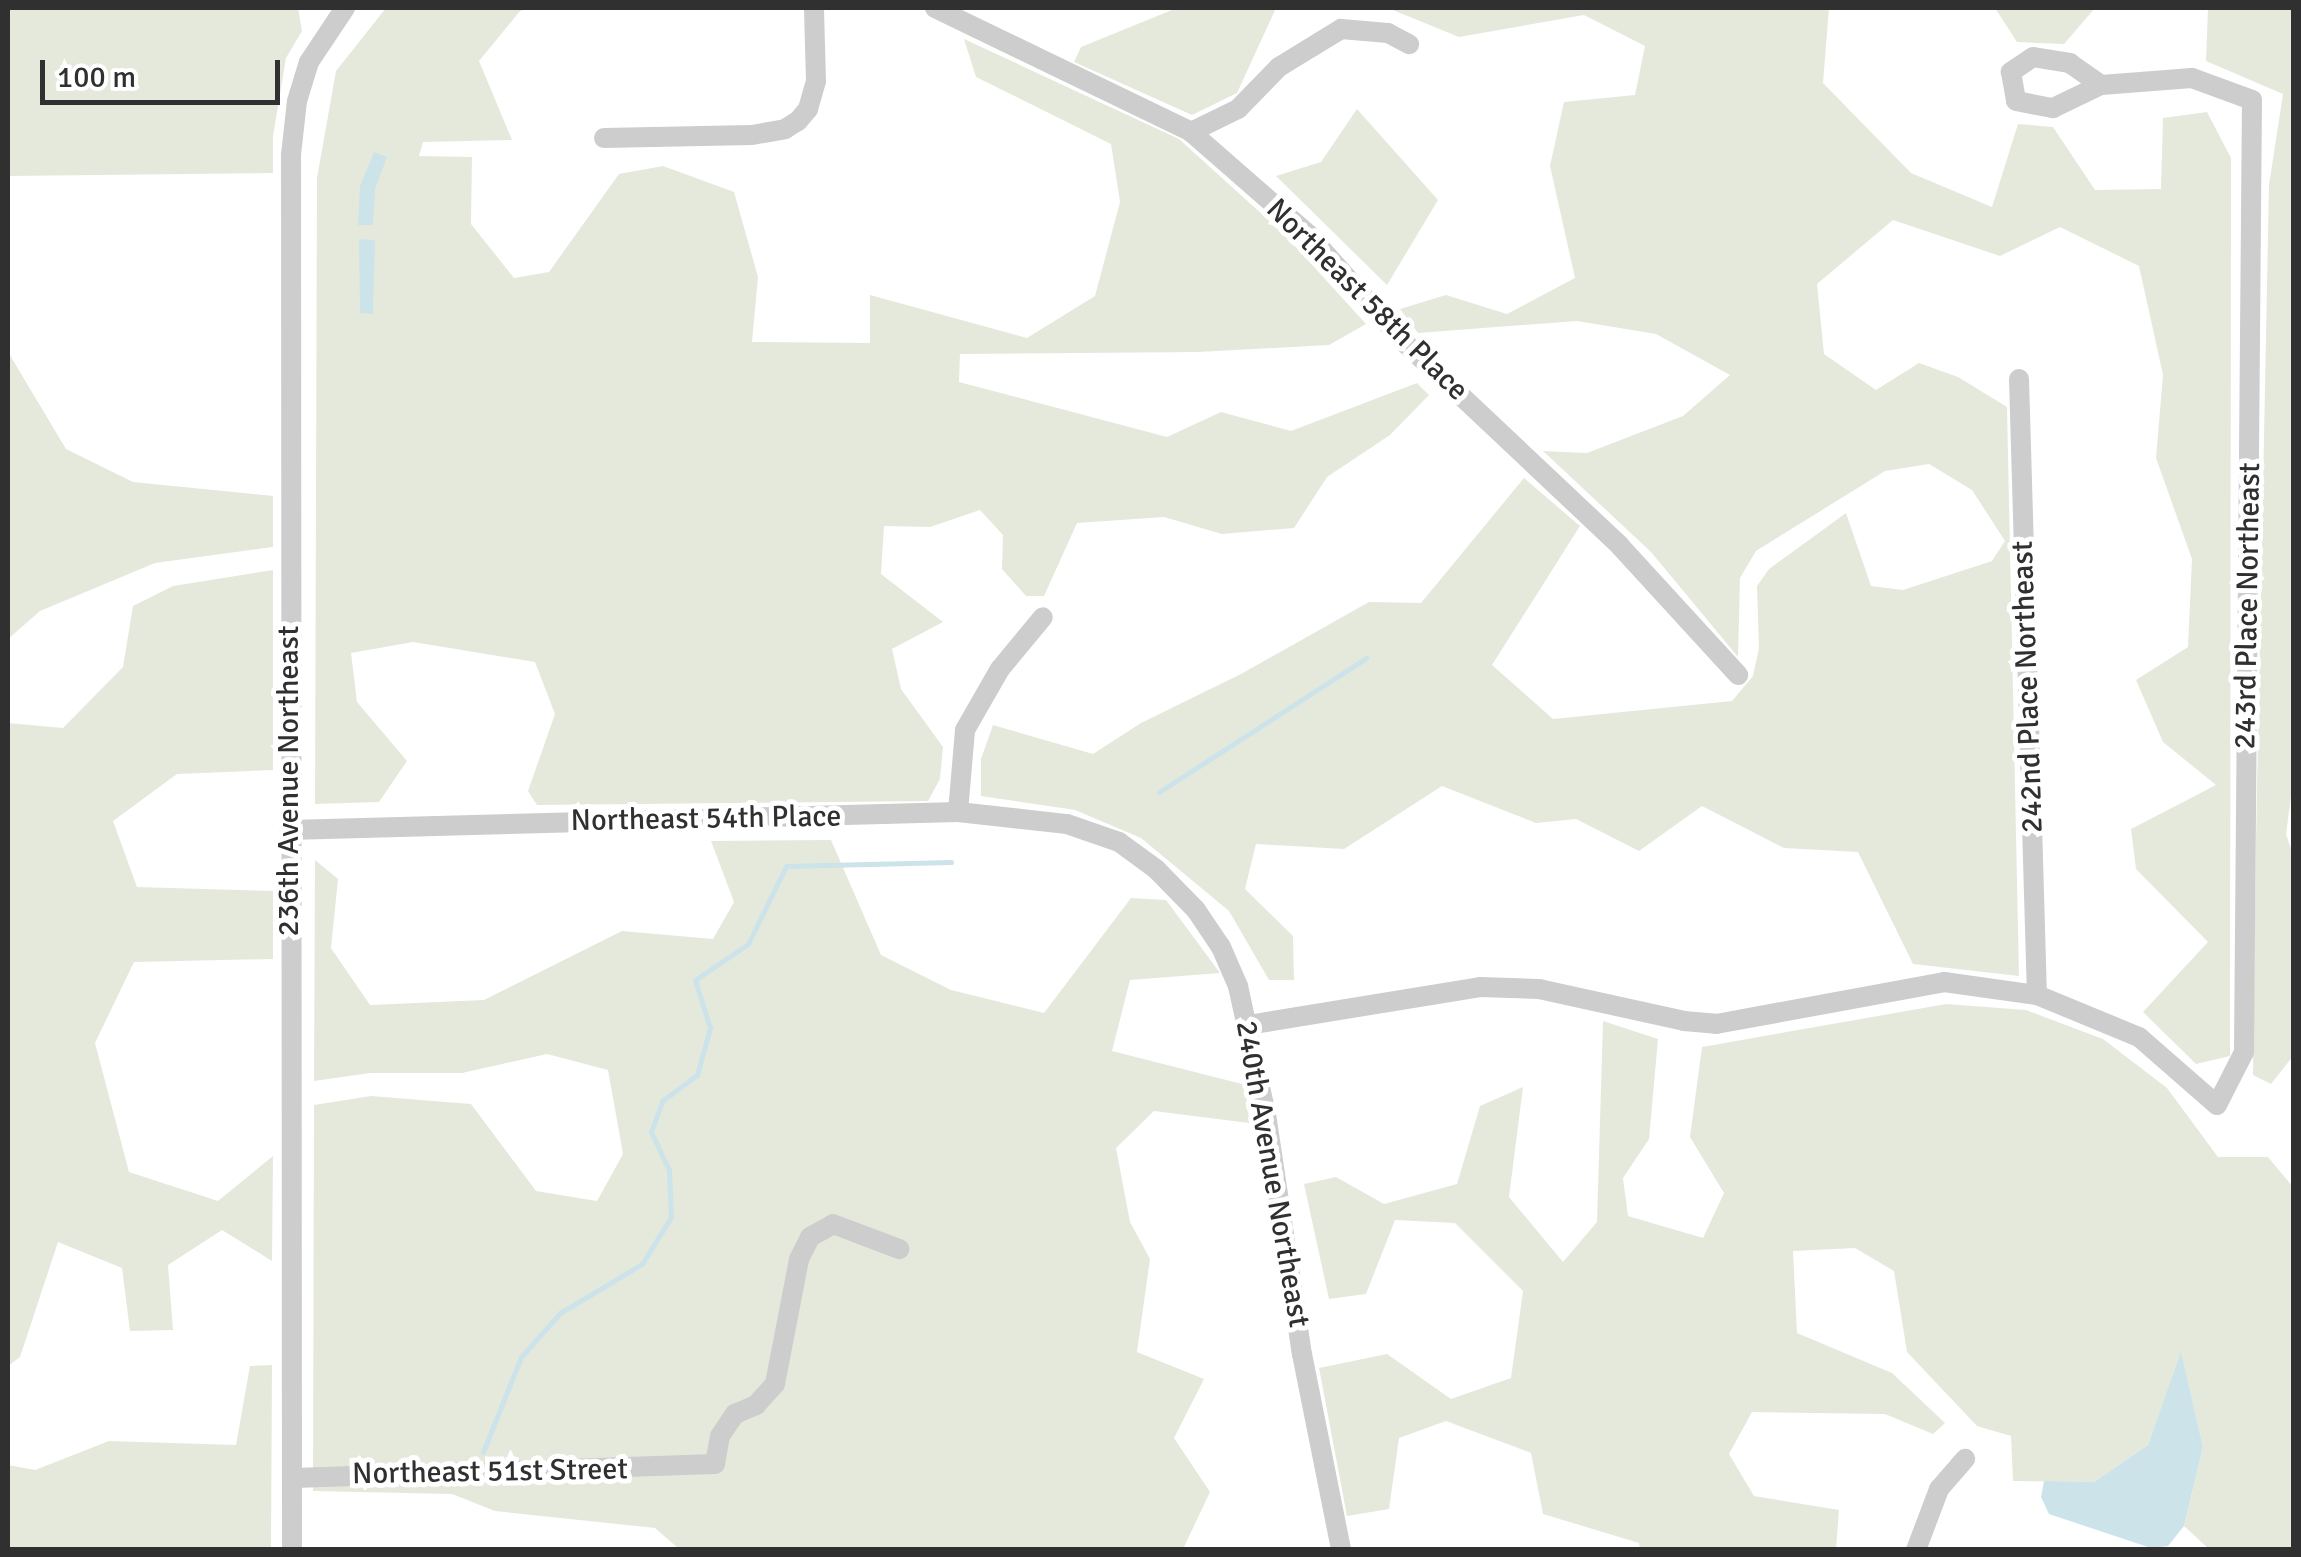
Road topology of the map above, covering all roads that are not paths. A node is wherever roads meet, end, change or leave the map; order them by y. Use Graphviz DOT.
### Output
graph roads {
  1 [pos="814,8"];
  2 [pos="935,8"];
  3 [pos="339,15"];
  4 [pos="1410,44"];
  5 [pos="2101,84"];
  6 [pos="1191,132"];
  7 [pos="604,138"];
  8 [pos="2019,380"];
  9 [pos="1044,617"];
  10 [pos="1738,675"];
  11 [pos="958,812"];
  12 [pos="288,830"];
  13 [pos="1119,842"];
  14 [pos="2036,995"];
  15 [pos="1248,1025"];
  16 [pos="899,1249"];
  17 [pos="1965,1459"];
  18 [pos="294,1478"];
  19 [pos="292,1550"];
  20 [pos="1341,1550"];
  21 [pos="1916,1550"];
  1 -- 7 [label="street"];
  2 -- 6 [label="street, Northeast 58th Place"];
  3 -- 12 [label="street, 236th Avenue Northeast"];
  4 -- 6 [label="street"];
  5 -- 14 [label="street, 243rd Place Northeast"];
  6 -- 10 [label="street, Northeast 58th Place"];
  8 -- 14 [label="street, 242nd Place Northeast"];
  9 -- 11 [label="street"];
  11 -- 12 [label="street, Northeast 54th Place"];
  11 -- 13 [label="street, Northeast 54th Place"];
  12 -- 18 [label="street, 236th Avenue Northeast"];
  13 -- 15 [label="street, 240th Avenue Northeast"];
  14 -- 15 [label="street"];
  15 -- 20 [label="street, 240th Avenue Northeast"];
  16 -- 18 [label="street, Northeast 51st Street"];
  17 -- 21 [label="street"];
  18 -- 19 [label="street, 236th Avenue Northeast"];
}
